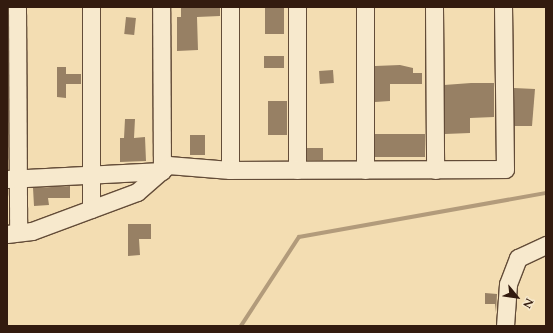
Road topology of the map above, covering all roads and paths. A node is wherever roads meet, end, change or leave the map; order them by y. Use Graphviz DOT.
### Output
graph roads {
  1 [pos="17,7"];
  2 [pos="91,7"];
  3 [pos="161,7"];
  4 [pos="230,7"];
  5 [pos="297,7"];
  6 [pos="365,7"];
  7 [pos="434,7"];
  8 [pos="503,7"];
  9 [pos="230,170"];
  10 [pos="298,170"];
  11 [pos="365,170"];
  12 [pos="435,170"];
  13 [pos="162,172"];
  14 [pos="91,175"];
  15 [pos="13,179"];
  16 [pos="91,209"];
  17 [pos="13,233"];
  18 [pos="546,245"];
  19 [pos="505,326"];
  1 -- 15 [label="street"];
  2 -- 14 [label="street"];
  3 -- 13 [label="street"];
  4 -- 9 [label="street"];
  5 -- 10 [label="street"];
  6 -- 11 [label="street"];
  7 -- 12 [label="street"];
  8 -- 12 [label="street"];
  9 -- 10 [label="street"];
  9 -- 13 [label="street"];
  10 -- 11 [label="street"];
  11 -- 12 [label="street"];
  13 -- 14 [label="street"];
  13 -- 16 [label="street"];
  14 -- 15 [label="street"];
  14 -- 16 [label="street"];
  15 -- 17 [label="street"];
  16 -- 17 [label="street"];
  18 -- 19 [label="street"];
}
